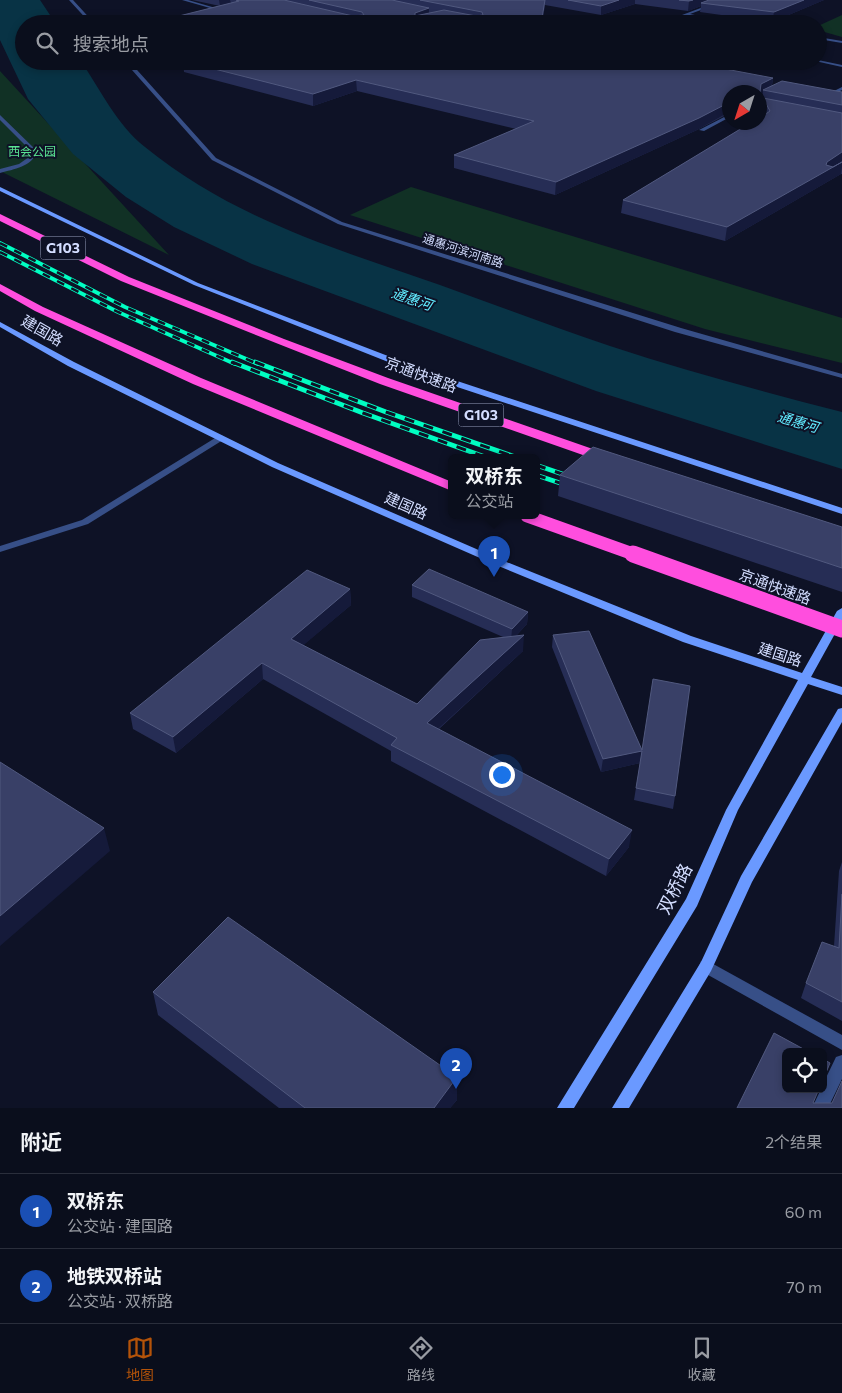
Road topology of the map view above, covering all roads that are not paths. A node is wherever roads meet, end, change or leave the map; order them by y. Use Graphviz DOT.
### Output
graph roads {
  1 [pos="71,0"];
  2 [pos="184,0"];
  3 [pos="726,0"];
  4 [pos="226,7"];
  5 [pos="217,9"];
  6 [pos="208,11"];
  7 [pos="84,15"];
  8 [pos="685,15"];
  9 [pos="827,40"];
  10 [pos="842,42"];
  11 [pos="827,63"];
  12 [pos="842,66"];
  13 [pos="134,70"];
  14 [pos="842,88"];
  15 [pos="823,92"];
  16 [pos="832,93"];
  17 [pos="842,95"];
  18 [pos="0,117"];
  19 [pos="722,119"];
  20 [pos="702,130"];
  21 [pos="0,171"];
  22 [pos="0,189"];
  23 [pos="0,217"];
  24 [pos="0,287"];
  25 [pos="0,324"];
  26 [pos="842,376"];
  27 [pos="220,438"];
  28 [pos="621,463"];
  29 [pos="448,485"];
  30 [pos="842,511"];
  31 [pos="535,519"];
  32 [pos="0,549"];
  33 [pos="842,611"];
  34 [pos="842,629"];
  35 [pos="804,678"];
  36 [pos="842,691"];
  37 [pos="842,712"];
  38 [pos="706,966"];
  39 [pos="842,1043"];
  40 [pos="842,1062"];
  41 [pos="564,1108"];
  42 [pos="620,1108"];
  43 [pos="820,1108"];
  1 -- 7 [label="street"];
  2 -- 5 [label="street"];
  3 -- 8 [label="street"];
  4 -- 5 [label="street"];
  5 -- 6 [label="street"];
  9 -- 10 [label="street"];
  11 -- 12 [label="street"];
  13 -- 26 [label="street, 通惠河滨河南路"];
  14 -- 16 [label="street"];
  15 -- 16 [label="street"];
  16 -- 17 [label="street"];
  18 -- 21 [label="street"];
  19 -- 20 [label="street"];
  22 -- 30 [label="main road"];
  23 -- 28 [label="highway, 京通快速路 / G103"];
  24 -- 29 [label="highway"];
  25 -- 27 [label="main road, 建国路"];
  27 -- 32 [label="street"];
  27 -- 35 [label="main road, 建国路"];
  31 -- 34 [label="highway, 京通快速路, bridge"];
  33 -- 35 [label="main road, 双桥路"];
  35 -- 36 [label="main road, 建国路"];
  35 -- 41 [label="main road, 双桥路"];
  37 -- 38 [label="main road"];
  38 -- 39 [label="street"];
  38 -- 42 [label="main road"];
  40 -- 43 [label="street"];
}
